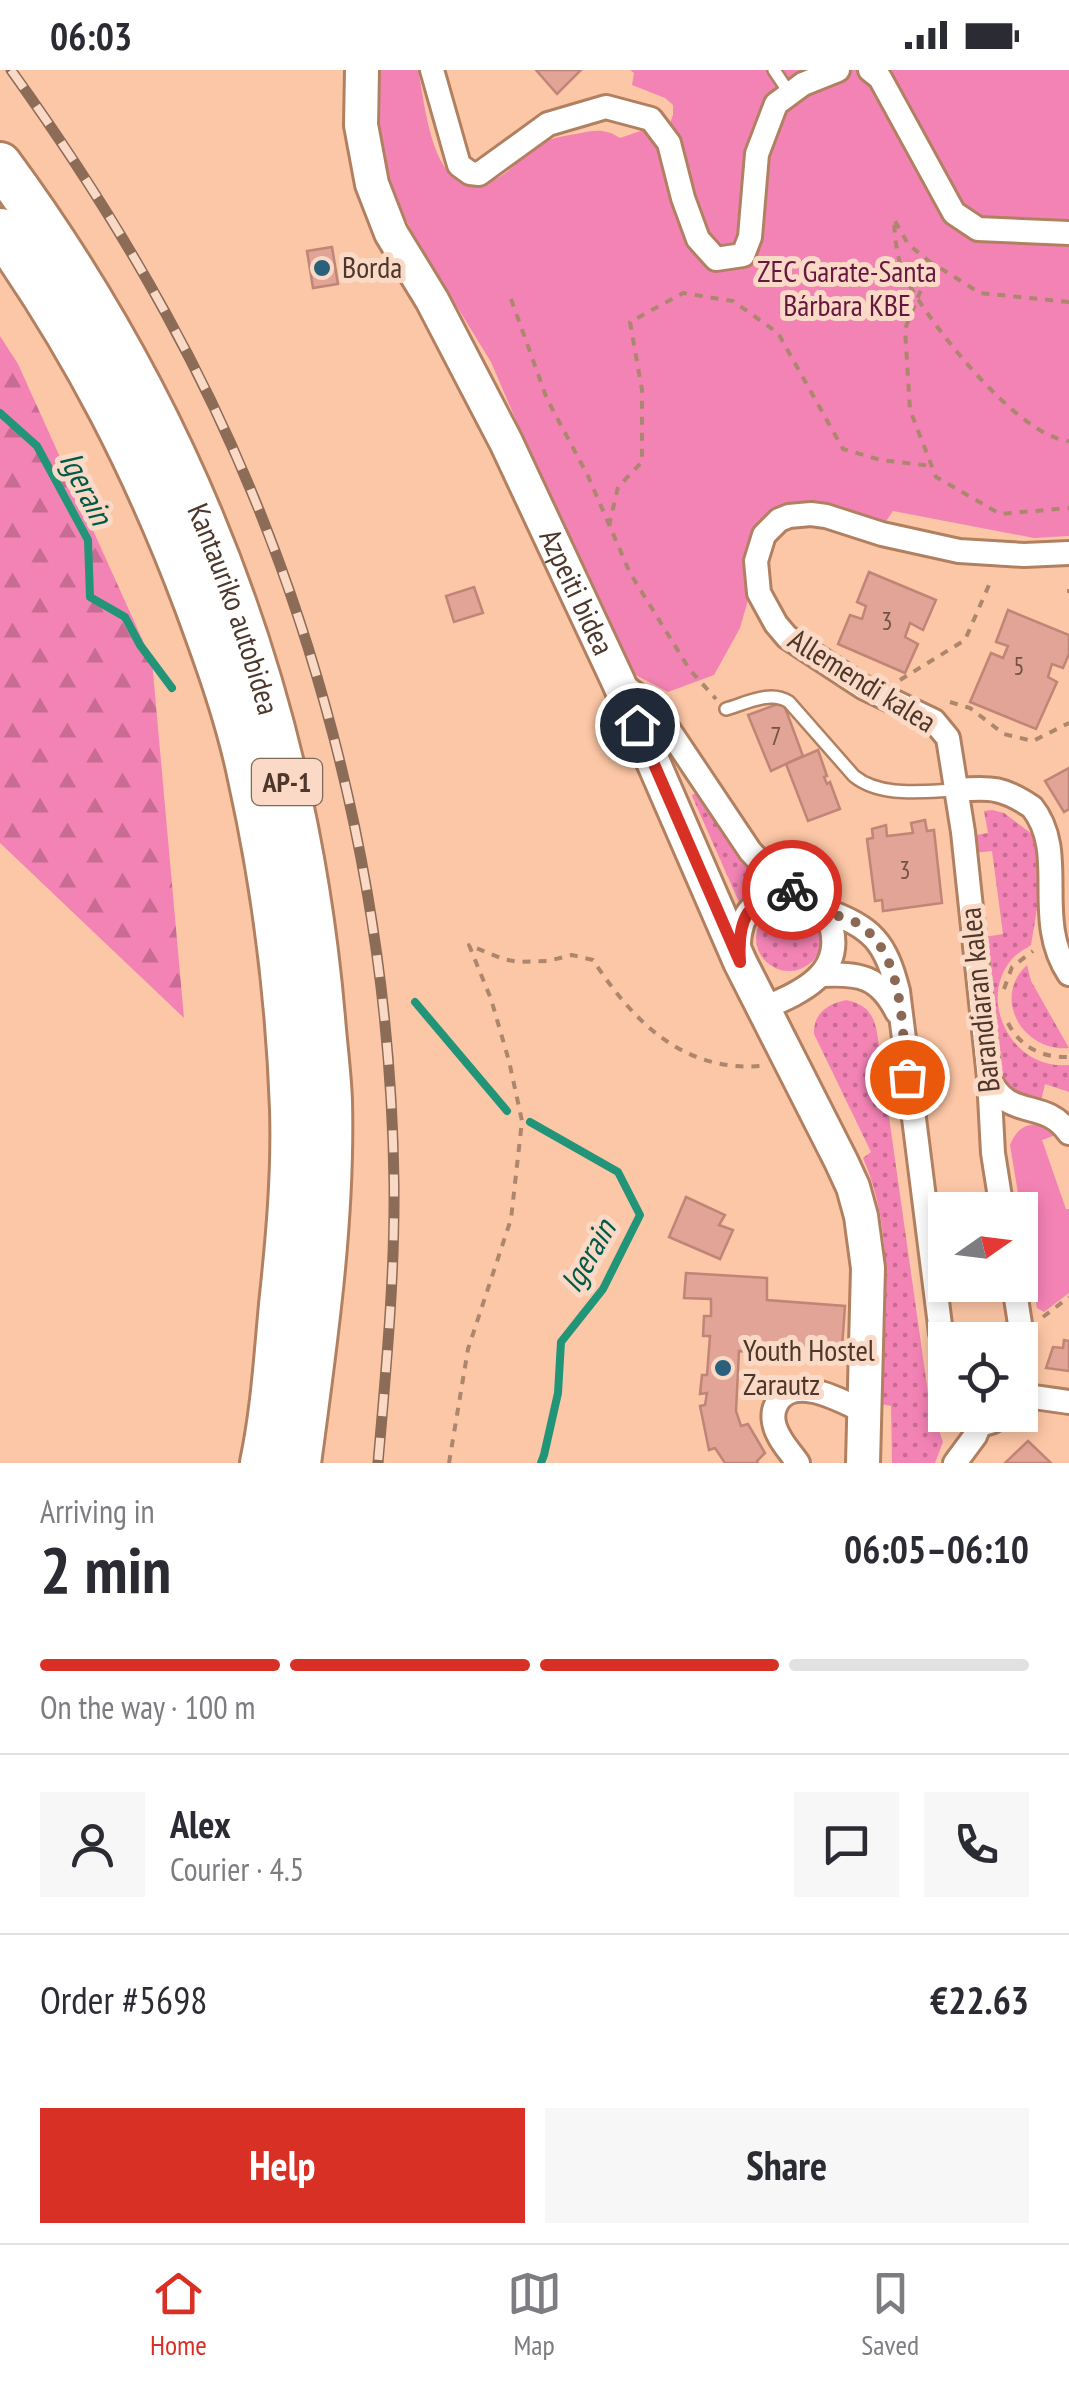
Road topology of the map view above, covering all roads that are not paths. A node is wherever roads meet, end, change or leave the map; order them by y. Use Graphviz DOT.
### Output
graph roads {
  1 [pos="362,70"];
  2 [pos="432,70"];
  3 [pos="774,70"];
  4 [pos="838,70"];
  5 [pos="870,70"];
  6 [pos="790,94"];
  7 [pos="0,164"];
  8 [pos="0,230"];
  9 [pos="1069,233"];
  10 [pos="1069,553"];
  11 [pos="618,681"];
  12 [pos="726,709"];
  13 [pos="958,790"];
  14 [pos="794,889"];
  15 [pos="824,910"];
  16 [pos="740,962"];
  17 [pos="822,974"];
  18 [pos="1069,974"];
  19 [pos="762,1009"];
  20 [pos="900,1017"];
  21 [pos="989,1078"];
  22 [pos="1028,1110"];
  23 [pos="1069,1134"];
  24 [pos="993,1153"];
  25 [pos="999,1192"];
  26 [pos="940,1322"];
  27 [pos="1038,1398"];
  28 [pos="1069,1402"];
  29 [pos="864,1411"];
  30 [pos="976,1432"];
  31 [pos="262,1463"];
  32 [pos="299,1463"];
  33 [pos="798,1463"];
  34 [pos="863,1463"];
  35 [pos="955,1463"];
  1 -- 11 [label="main road, Azpeiti bidea"];
  2 -- 6 [label="street"];
  3 -- 6 [label="lane"];
  4 -- 6 [label="street"];
  5 -- 9 [label="street"];
  7 -- 32 [label="highway, Kantauriko autobidea / AP-1"];
  8 -- 31 [label="highway, Kantauriko autobidea / AP-1"];
  10 -- 13 [label="street, Allemendi kalea"];
  11 -- 14 [label="street"];
  11 -- 16 [label="main road, Azpeiti bidea"];
  12 -- 13 [label="lane"];
  13 -- 18 [label="street"];
  13 -- 21 [label="street, Barandiaran kalea"];
  14 -- 15 [label="street"];
  14 -- 16 [label="street"];
  15 -- 17 [label="street"];
  15 -- 20 [label="street"];
  16 -- 19 [label="main road, Azpeiti bidea"];
  17 -- 19 [label="street"];
  17 -- 20 [label="street"];
  19 -- 29 [label="main road, Azpeiti bidea"];
  20 -- 26 [label="street"];
  21 -- 22 [label="street"];
  21 -- 24 [label="street, Barandiaran kalea"];
  22 -- 23 [label="street"];
  22 -- 24 [label="street"];
  24 -- 25 [label="street, Barandiaran kalea"];
  27 -- 28 [label="street"];
  29 -- 33 [label="street"];
  29 -- 34 [label="main road, Azpeiti bidea"];
  30 -- 35 [label="street"];
}
